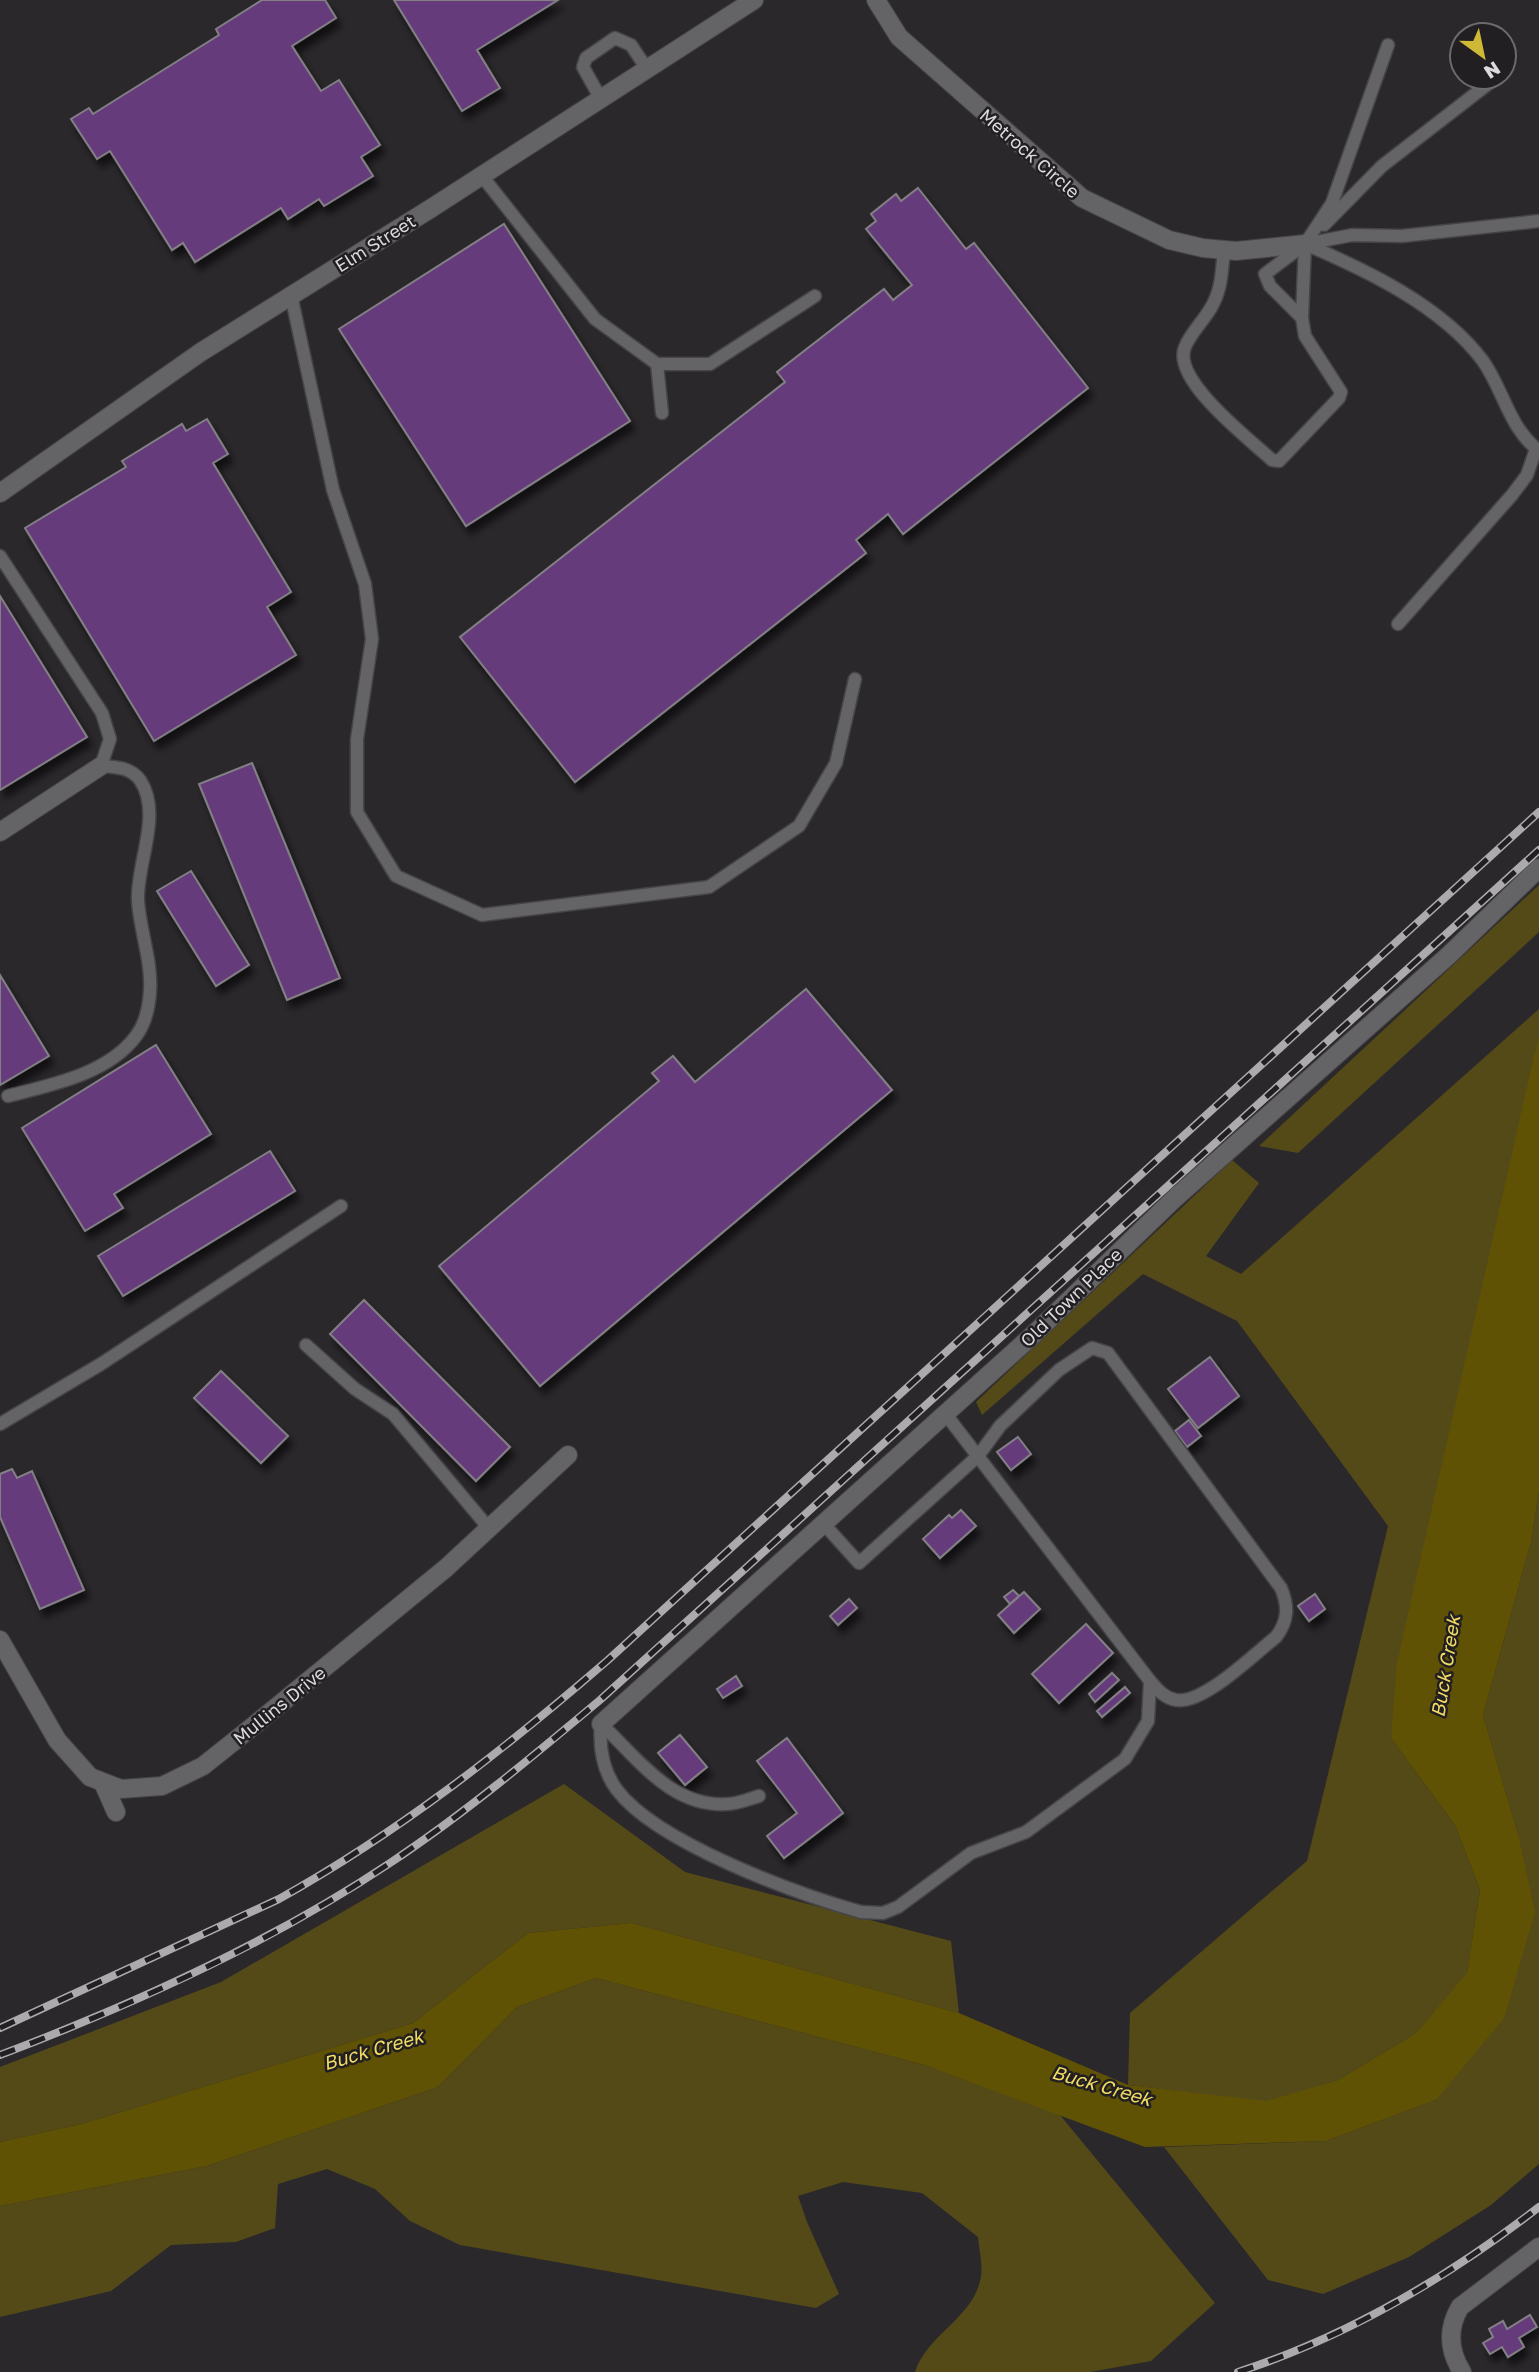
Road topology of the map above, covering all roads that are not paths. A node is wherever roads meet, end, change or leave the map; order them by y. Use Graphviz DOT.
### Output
graph roads {
  1 [pos="754,0"];
  2 [pos="877,0"];
  3 [pos="1388,45"];
  4 [pos="647,69"];
  5 [pos="1479,91"];
  6 [pos="601,99"];
  7 [pos="482,176"];
  8 [pos="1539,221"];
  9 [pos="1306,244"];
  10 [pos="1224,250"];
  11 [pos="290,295"];
  12 [pos="815,296"];
  13 [pos="1302,318"];
  14 [pos="657,364"];
  15 [pos="663,413"];
  16 [pos="1537,450"];
  17 [pos="0,493"];
  18 [pos="0,556"];
  19 [pos="1398,624"];
  20 [pos="855,679"];
  21 [pos="101,766"];
  22 [pos="0,832"];
  23 [pos="1539,868"];
  24 [pos="8,1096"];
  25 [pos="341,1206"];
  26 [pos="306,1345"];
  27 [pos="944,1412"];
  28 [pos="0,1424"];
  29 [pos="568,1455"];
  30 [pos="978,1455"];
  31 [pos="822,1522"];
  32 [pos="488,1527"];
  33 [pos="0,1640"];
  34 [pos="1150,1681"];
  35 [pos="601,1724"];
  36 [pos="104,1785"];
  37 [pos="759,1796"];
  38 [pos="116,1812"];
  39 [pos="1539,2247"];
  40 [pos="1462,2372"];
  1 -- 4 [label="street, Elm Street"];
  2 -- 10 [label="street, Metrock Circle"];
  3 -- 9 [label="lane"];
  4 -- 6 [label="street, Elm Street"];
  4 -- 6 [label="lane"];
  5 -- 9 [label="lane"];
  6 -- 7 [label="street, Elm Street"];
  7 -- 11 [label="street, Elm Street"];
  7 -- 14 [label="lane"];
  8 -- 9 [label="lane"];
  9 -- 10 [label="street, Metrock Circle"];
  9 -- 13 [label="lane"];
  9 -- 13 [label="lane"];
  9 -- 16 [label="lane"];
  10 -- 13 [label="lane"];
  11 -- 17 [label="street, Elm Street"];
  11 -- 20 [label="lane"];
  12 -- 14 [label="lane"];
  14 -- 15 [label="lane"];
  16 -- 19 [label="lane"];
  18 -- 21 [label="lane"];
  21 -- 22 [label="street"];
  21 -- 24 [label="lane"];
  23 -- 27 [label="street, Old Town Place"];
  25 -- 28 [label="lane"];
  26 -- 32 [label="lane"];
  27 -- 30 [label="lane"];
  27 -- 31 [label="street, Old Town Place"];
  29 -- 32 [label="street, Mullins Drive"];
  30 -- 31 [label="lane"];
  30 -- 34 [label="lane"];
  30 -- 34 [label="lane"];
  31 -- 35 [label="street, Old Town Place"];
  32 -- 36 [label="street, Mullins Drive"];
  33 -- 36 [label="street"];
  34 -- 35 [label="lane"];
  35 -- 37 [label="lane"];
  36 -- 38 [label="street"];
  39 -- 40 [label="street"];
}
